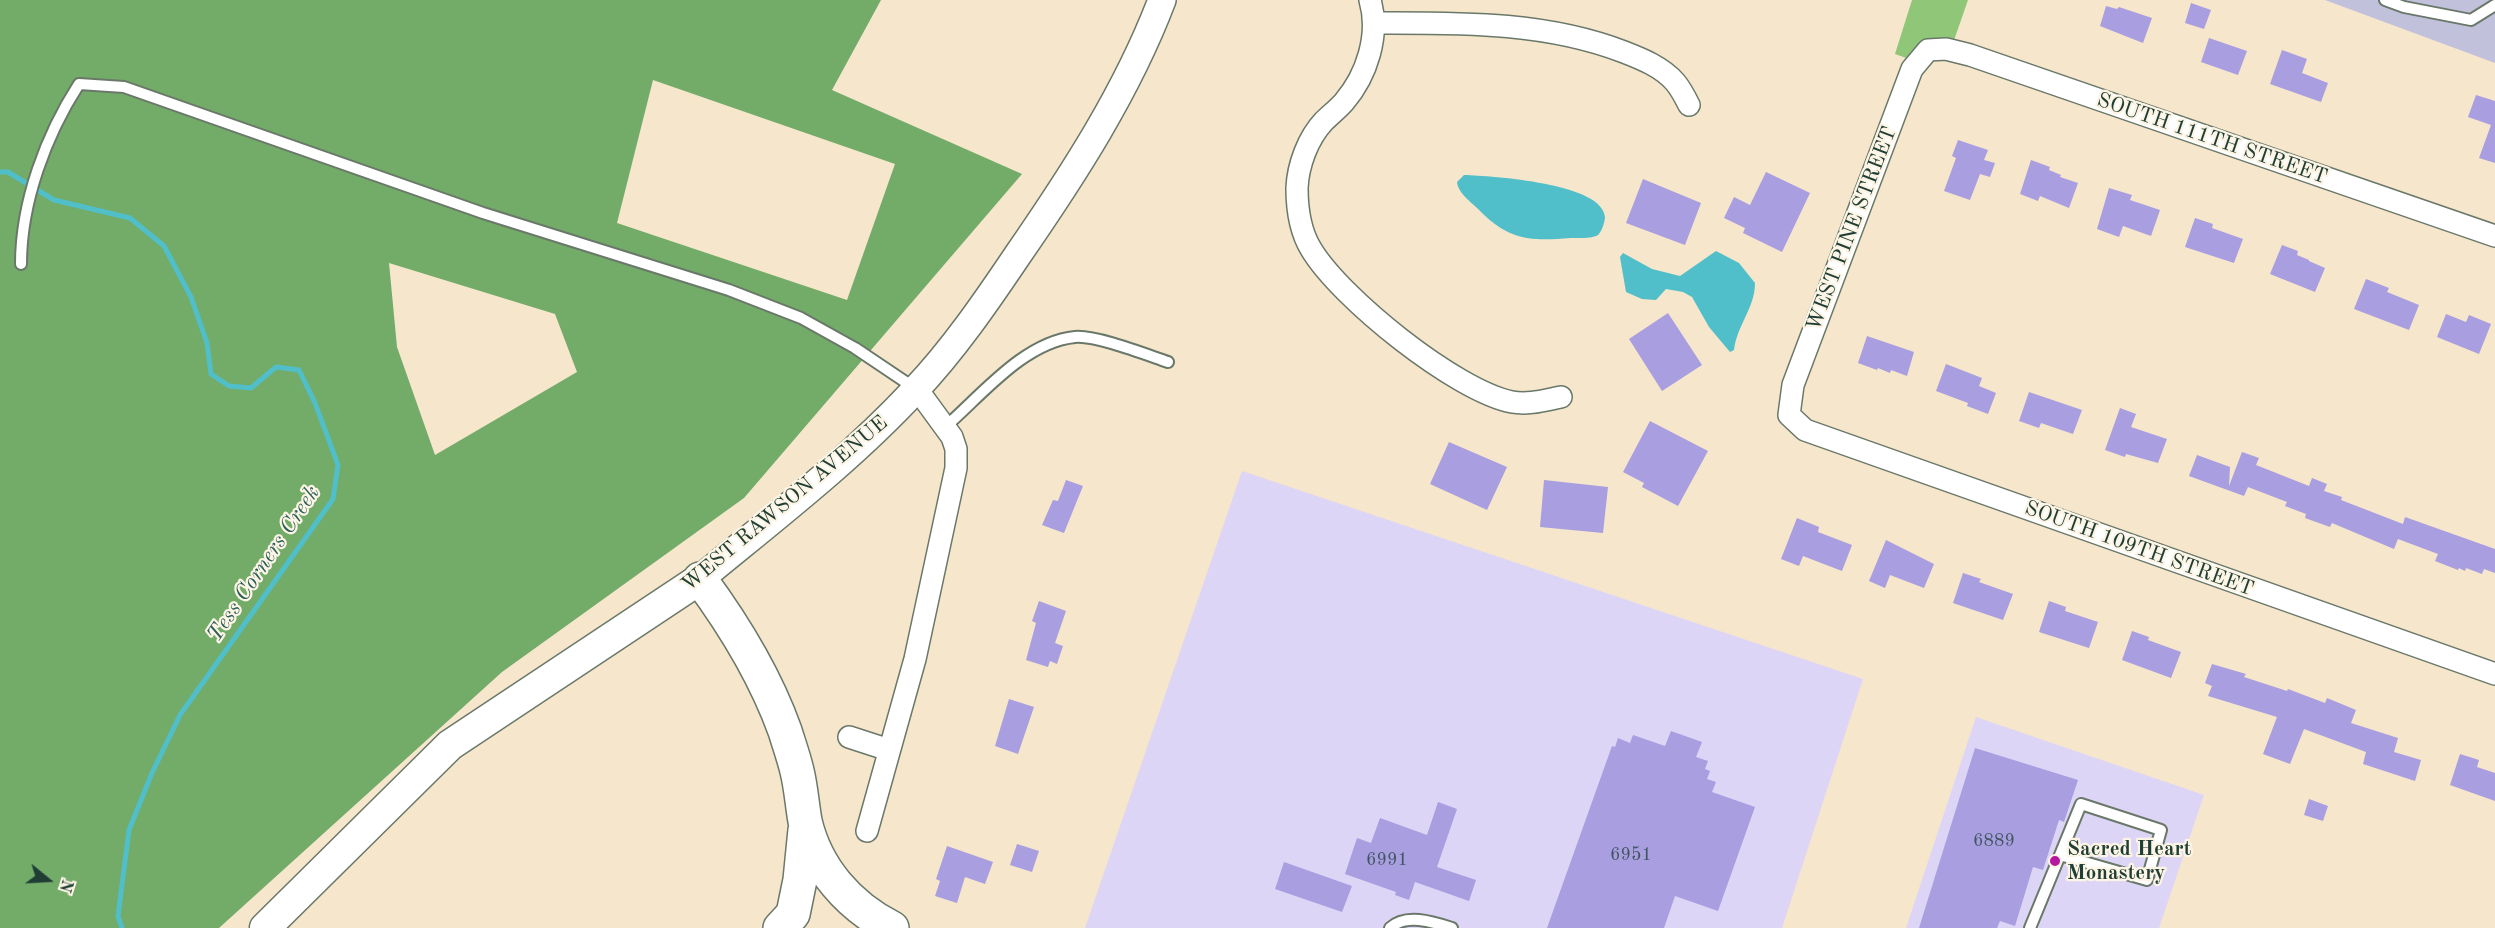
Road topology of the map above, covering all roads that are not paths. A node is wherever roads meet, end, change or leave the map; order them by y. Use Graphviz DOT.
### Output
graph roads {
  1 [pos="1162,0"];
  2 [pos="1370,0"];
  3 [pos="2385,0"];
  4 [pos="2495,5"];
  5 [pos="1374,23"];
  6 [pos="1928,50"];
  7 [pos="1689,105"];
  8 [pos="2495,236"];
  9 [pos="21,264"];
  10 [pos="1168,362"];
  11 [pos="916,389"];
  12 [pos="1561,396"];
  13 [pos="1789,415"];
  14 [pos="945,427"];
  15 [pos="700,579"];
  16 [pos="2495,674"];
  17 [pos="849,737"];
  18 [pos="889,750"];
  19 [pos="806,822"];
  20 [pos="867,831"];
  21 [pos="2060,855"];
  22 [pos="265,928"];
  23 [pos="780,928"];
  24 [pos="892,928"];
  25 [pos="1390,928"];
  26 [pos="1452,928"];
  27 [pos="2030,928"];
  1 -- 11 [label="street, WEST RAWSON AVENUE"];
  2 -- 5 [label="street"];
  3 -- 4 [label="lane"];
  5 -- 7 [label="street"];
  5 -- 12 [label="street"];
  6 -- 8 [label="street, SOUTH 111TH STREET"];
  6 -- 13 [label="street, WEST PINE STREET"];
  9 -- 11 [label="lane"];
  10 -- 14 [label="lane"];
  11 -- 14 [label="street"];
  11 -- 15 [label="street, WEST RAWSON AVENUE"];
  13 -- 16 [label="street, SOUTH 109TH STREET"];
  14 -- 18 [label="street"];
  15 -- 19 [label="main road"];
  15 -- 22 [label="main road, WEST RAWSON AVENUE"];
  17 -- 18 [label="street"];
  18 -- 20 [label="street"];
  19 -- 23 [label="main road"];
  19 -- 24 [label="main road"];
  21 -- 21 [label="lane"];
  21 -- 27 [label="lane"];
  25 -- 26 [label="lane"];
}
